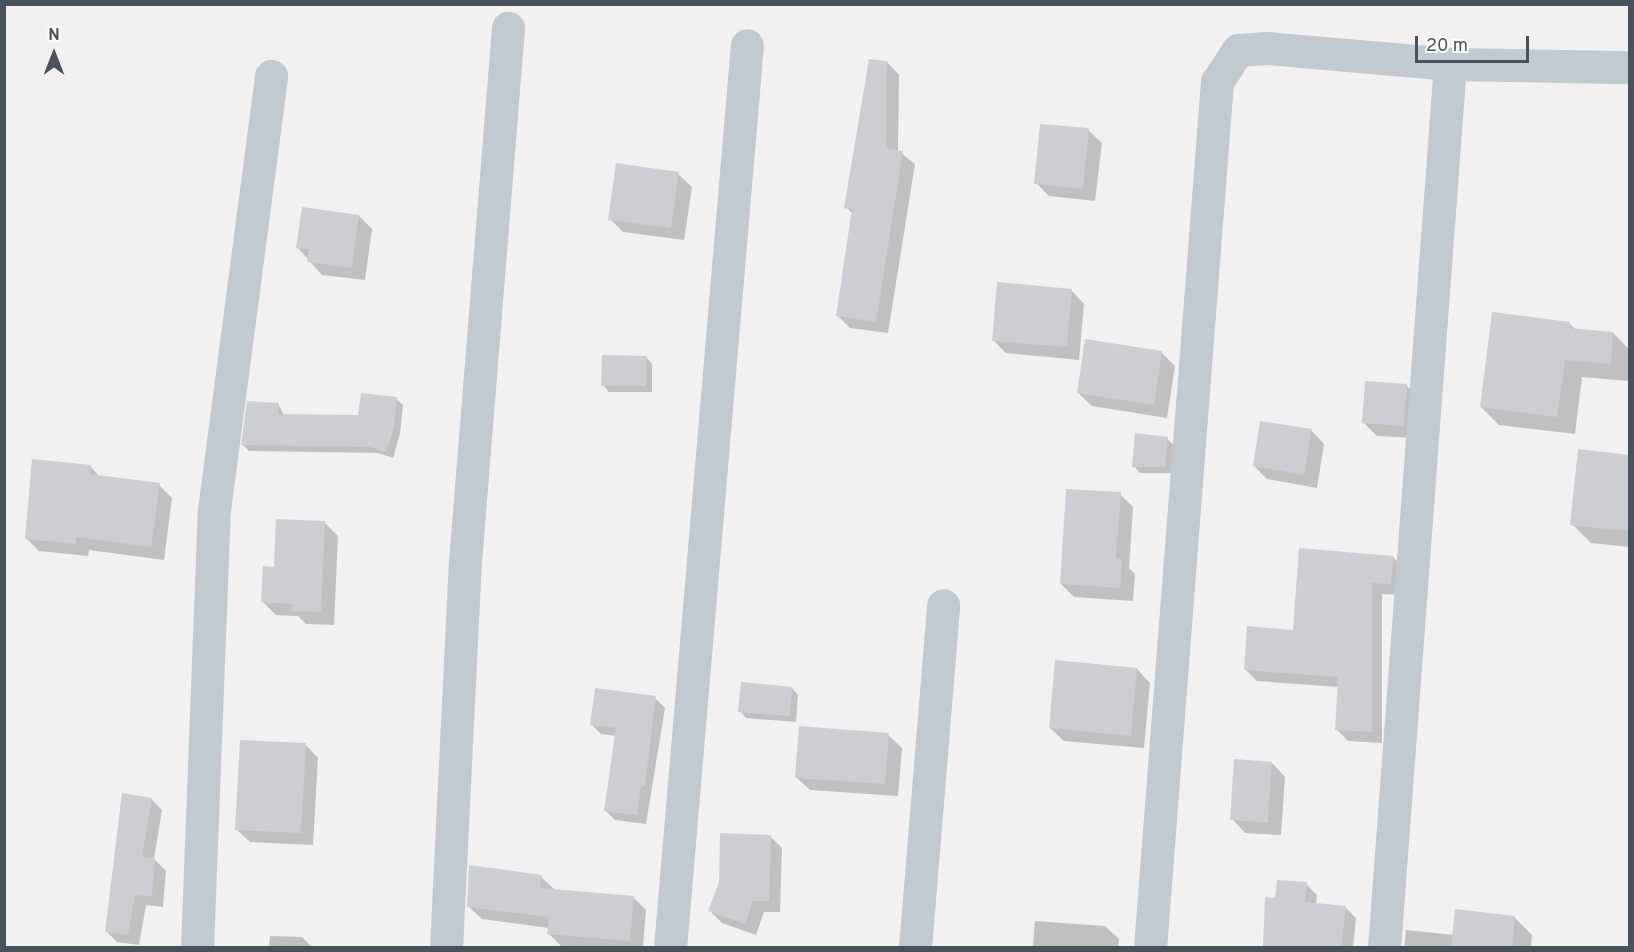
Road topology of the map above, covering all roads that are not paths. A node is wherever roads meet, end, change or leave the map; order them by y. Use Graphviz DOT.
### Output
graph roads {
  1 [pos="508,28"];
  2 [pos="747,45"];
  3 [pos="1450,64"];
  4 [pos="1629,67"];
  5 [pos="271,76"];
  6 [pos="942,604"];
  7 [pos="197,948"];
  8 [pos="446,948"];
  9 [pos="670,948"];
  10 [pos="915,948"];
  11 [pos="1150,948"];
  12 [pos="1384,948"];
  1 -- 8 [label="street"];
  2 -- 9 [label="street"];
  3 -- 4 [label="street"];
  3 -- 11 [label="street"];
  3 -- 12 [label="street"];
  5 -- 7 [label="street"];
  6 -- 10 [label="street"];
}
